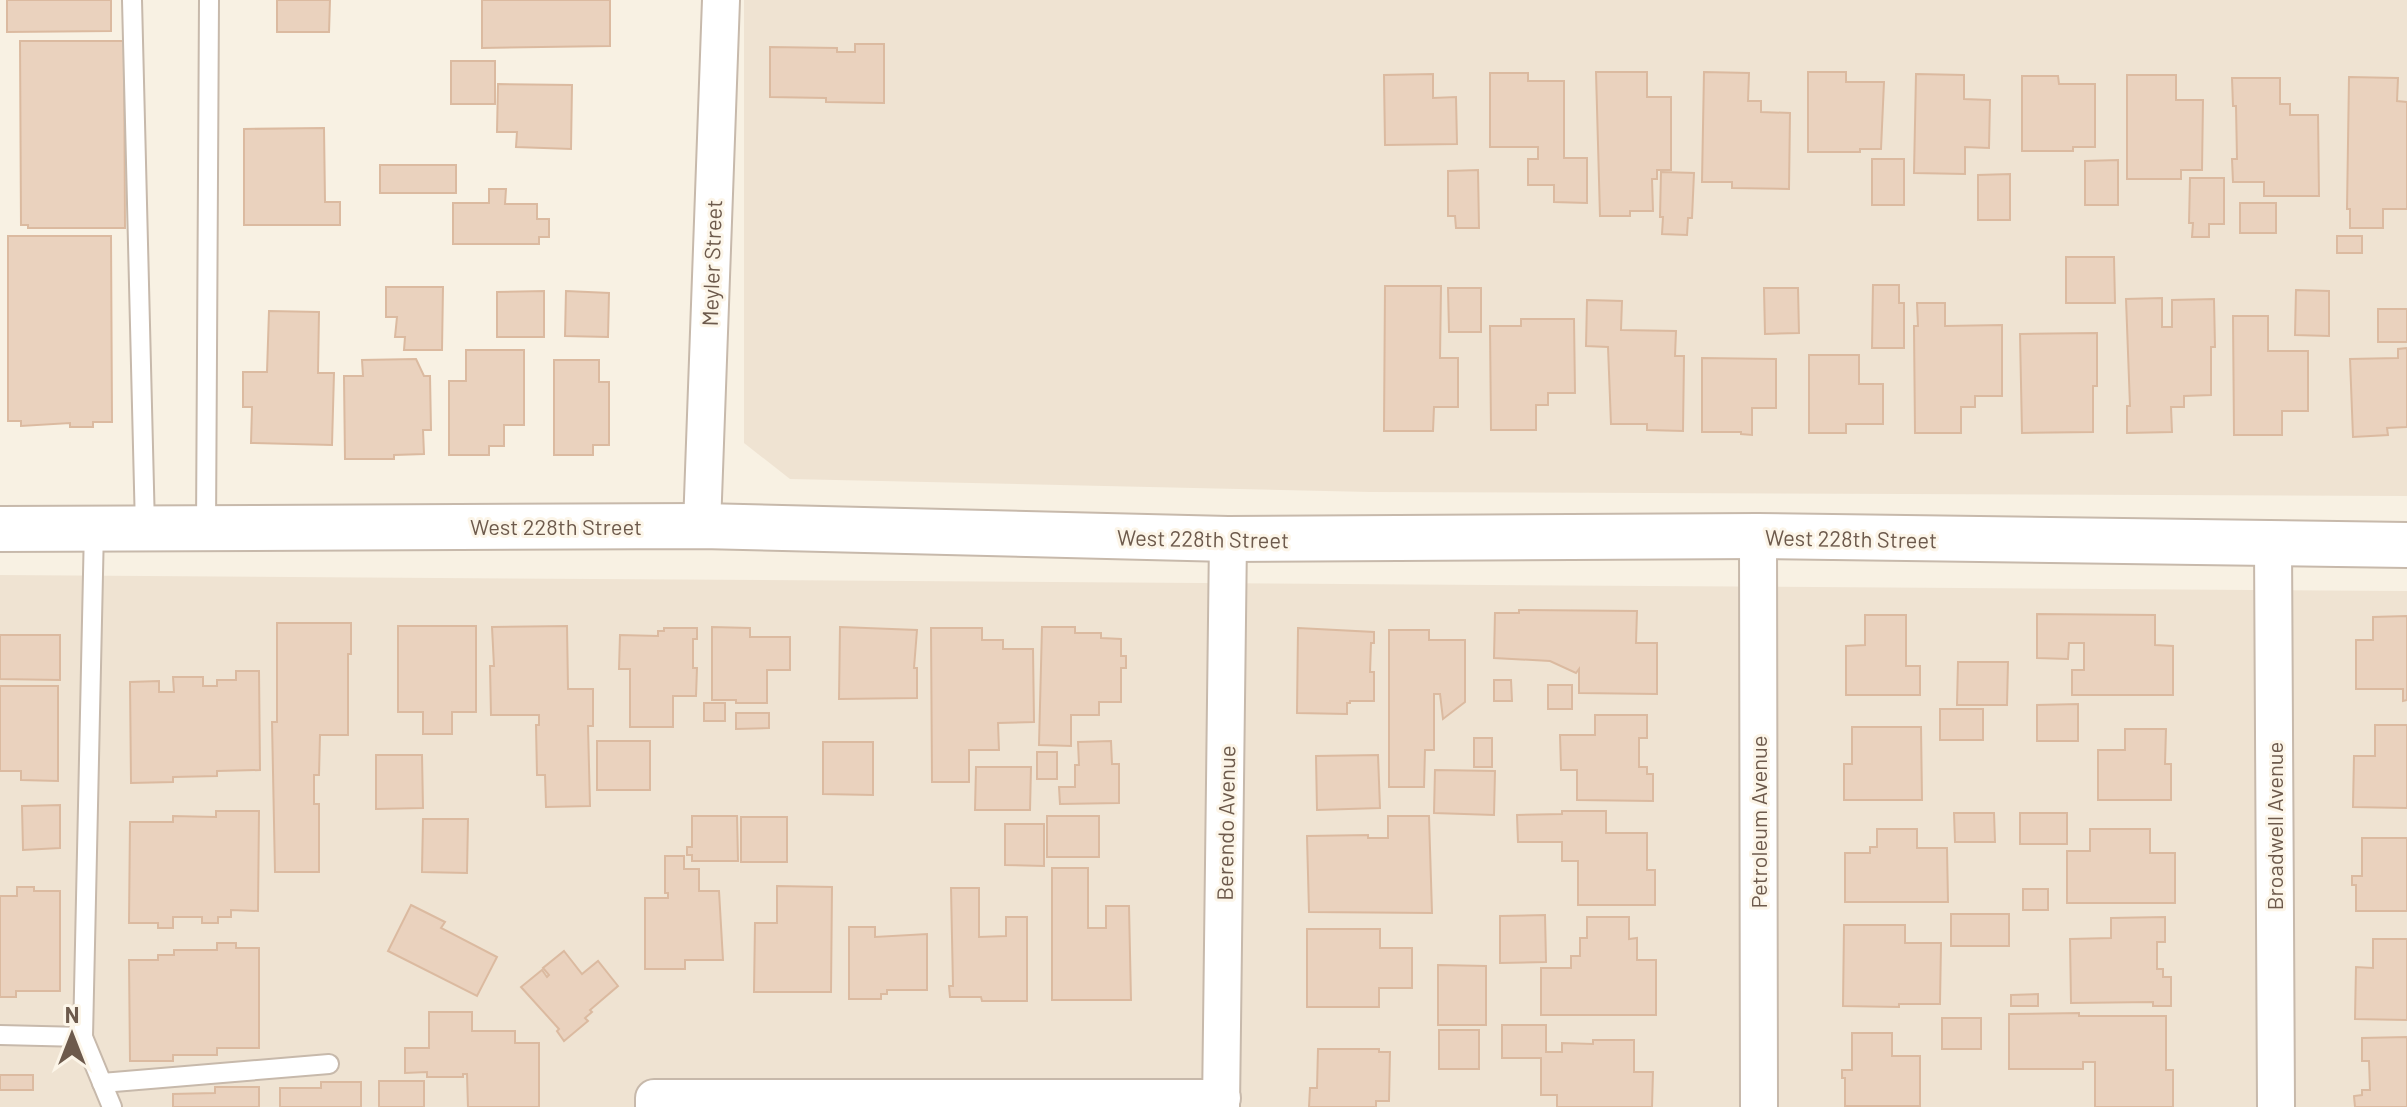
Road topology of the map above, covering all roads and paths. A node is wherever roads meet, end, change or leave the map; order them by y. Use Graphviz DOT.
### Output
graph roads {
  1 [pos="132,0"];
  2 [pos="209,0"];
  3 [pos="721,0"];
  4 [pos="702,526"];
  5 [pos="94,528"];
  6 [pos="145,528"];
  7 [pos="206,528"];
  8 [pos="0,529"];
  9 [pos="1758,536"];
  10 [pos="1228,539"];
  11 [pos="2273,545"];
  12 [pos="2407,545"];
  13 [pos="0,1035"];
  14 [pos="83,1037"];
  15 [pos="329,1064"];
  16 [pos="102,1083"];
  17 [pos="654,1102"];
  18 [pos="1222,1102"];
  19 [pos="112,1107"];
  20 [pos="1759,1107"];
  21 [pos="2276,1107"];
  1 -- 6 [label="lane"];
  2 -- 7 [label="lane"];
  3 -- 4 [label="street, Meyler Street"];
  4 -- 7 [label="street, West 228th Street"];
  4 -- 10 [label="street, West 228th Street"];
  5 -- 6 [label="street, West 228th Street"];
  5 -- 8 [label="street, West 228th Street"];
  5 -- 14 [label="lane"];
  6 -- 7 [label="street, West 228th Street"];
  9 -- 10 [label="street, West 228th Street"];
  9 -- 11 [label="street, West 228th Street"];
  9 -- 20 [label="street, Petroleum Avenue"];
  10 -- 18 [label="street, Berendo Avenue"];
  11 -- 12 [label="street, West 228th Street"];
  11 -- 21 [label="street, Broadwell Avenue"];
  13 -- 14 [label="lane"];
  14 -- 16 [label="lane"];
  15 -- 16 [label="lane"];
  16 -- 19 [label="lane"];
  17 -- 18 [label="street"];
}
